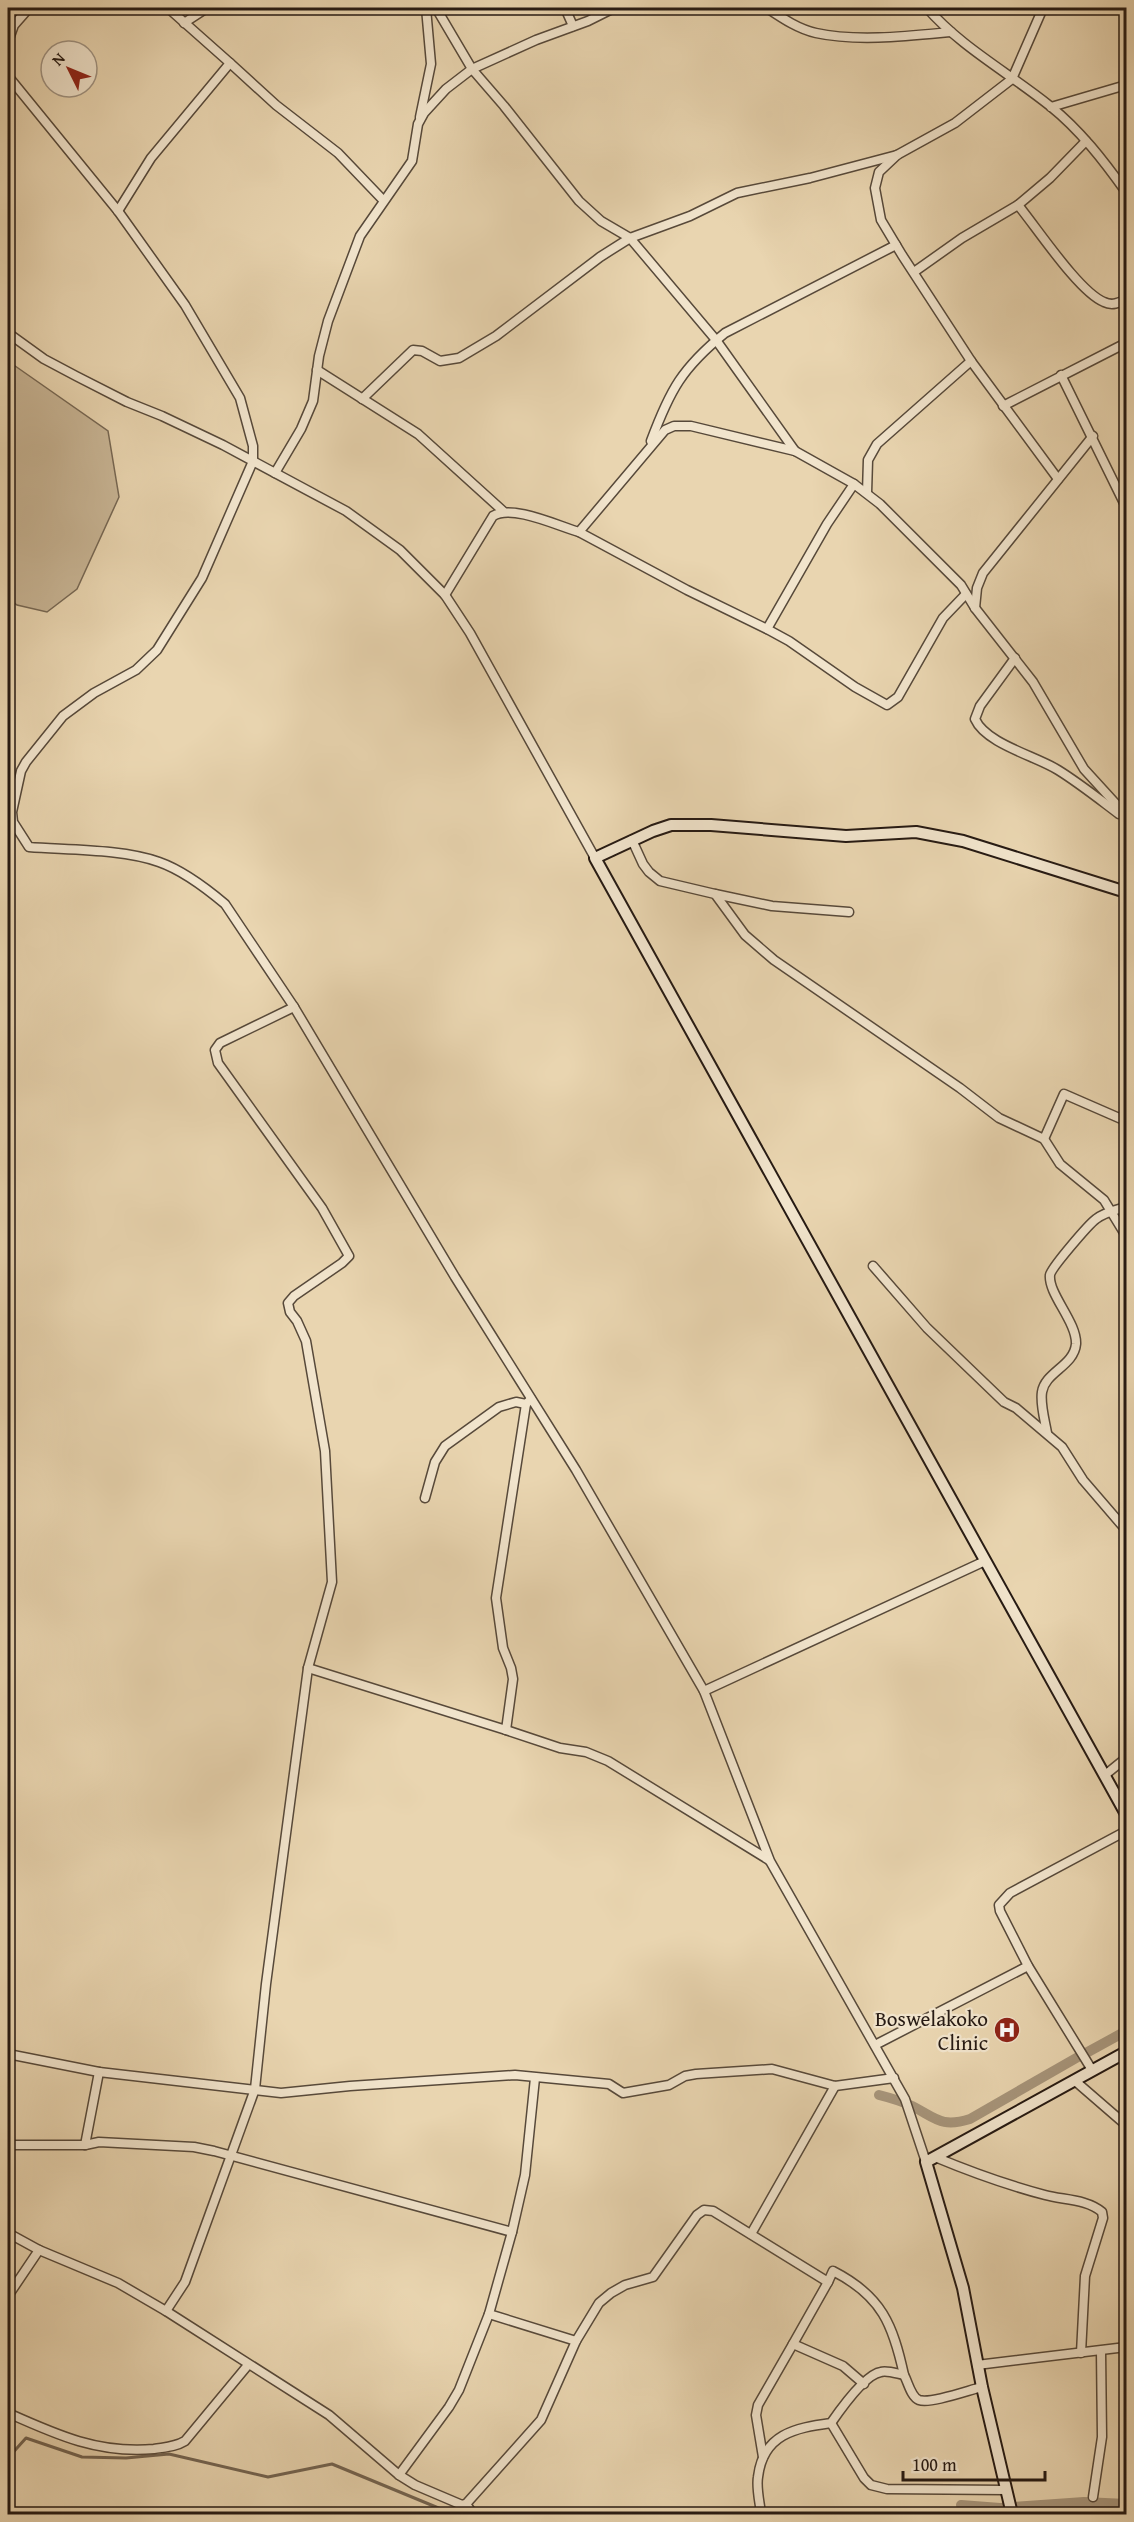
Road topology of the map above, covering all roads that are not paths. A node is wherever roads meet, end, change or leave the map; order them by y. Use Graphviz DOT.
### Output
graph roads {
  1 [pos="29,8"];
  2 [pos="168,8"];
  3 [pos="207,8"];
  4 [pos="426,8"];
  5 [pos="436,8"];
  6 [pos="565,8"];
  7 [pos="614,8"];
  8 [pos="767,8"];
  9 [pos="927,8"];
  10 [pos="1043,8"];
  11 [pos="184,23"];
  12 [pos="573,26"];
  13 [pos="951,32"];
  14 [pos="8,42"];
  15 [pos="230,63"];
  16 [pos="472,69"];
  17 [pos="8,78"];
  18 [pos="1012,79"];
  19 [pos="1126,85"];
  20 [pos="1052,107"];
  21 [pos="418,124"];
  22 [pos="1086,141"];
  23 [pos="897,155"];
  24 [pos="1126,192"];
  25 [pos="383,200"];
  26 [pos="1018,205"];
  27 [pos="118,211"];
  28 [pos="630,238"];
  29 [pos="896,245"];
  30 [pos="914,272"];
  31 [pos="1126,299"];
  32 [pos="8,333"];
  33 [pos="716,340"];
  34 [pos="1126,343"];
  35 [pos="971,361"];
  36 [pos="317,370"];
  37 [pos="1061,375"];
  38 [pos="362,399"];
  39 [pos="1003,406"];
  40 [pos="1093,436"];
  41 [pos="649,447"];
  42 [pos="795,451"];
  43 [pos="253,461"];
  44 [pos="275,473"];
  45 [pos="1058,479"];
  46 [pos="854,484"];
  47 [pos="867,493"];
  48 [pos="1126,507"];
  49 [pos="503,511"];
  50 [pos="579,532"];
  51 [pos="966,594"];
  52 [pos="445,595"];
  53 [pos="975,608"];
  54 [pos="767,629"];
  55 [pos="1015,658"];
  56 [pos="1126,817"];
  57 [pos="632,840"];
  58 [pos="595,858"];
  59 [pos="1126,892"];
  60 [pos="715,894"];
  61 [pos="849,912"];
  62 [pos="294,1007"];
  63 [pos="1126,1121"];
  64 [pos="1044,1139"];
  65 [pos="1126,1207"];
  66 [pos="1110,1211"];
  67 [pos="1126,1236"];
  68 [pos="873,1266"];
  69 [pos="528,1402"];
  70 [pos="1047,1433"];
  71 [pos="425,1498"];
  72 [pos="1126,1530"];
  73 [pos="985,1561"];
  74 [pos="308,1668"];
  75 [pos="704,1691"];
  76 [pos="506,1730"];
  77 [pos="1126,1758"];
  78 [pos="1105,1775"];
  79 [pos="1126,1814"];
  80 [pos="1126,1831"];
  81 [pos="770,1861"];
  82 [pos="1028,1966"];
  83 [pos="875,2045"];
  84 [pos="1126,2052"];
  85 [pos="8,2054"];
  86 [pos="1092,2070"];
  87 [pos="99,2072"];
  88 [pos="535,2078"];
  89 [pos="894,2078"];
  90 [pos="1074,2080"];
  91 [pos="835,2086"];
  92 [pos="255,2089"];
  93 [pos="1126,2125"];
  94 [pos="8,2145"];
  95 [pos="85,2145"];
  96 [pos="230,2157"];
  97 [pos="931,2160"];
  98 [pos="512,2232"];
  99 [pos="8,2233"];
  100 [pos="751,2234"];
  101 [pos="39,2250"];
  102 [pos="828,2282"];
  103 [pos="8,2296"];
  104 [pos="166,2311"];
  105 [pos="489,2314"];
  106 [pos="576,2341"];
  107 [pos="793,2344"];
  108 [pos="1126,2347"];
  109 [pos="1101,2351"];
  110 [pos="1082,2353"];
  111 [pos="977,2365"];
  112 [pos="248,2366"];
  113 [pos="904,2375"];
  114 [pos="864,2384"];
  115 [pos="982,2387"];
  116 [pos="8,2413"];
  117 [pos="831,2422"];
  118 [pos="763,2457"];
  119 [pos="399,2475"];
  120 [pos="1006,2490"];
  121 [pos="1093,2497"];
  122 [pos="464,2504"];
  123 [pos="1011,2510"];
  124 [pos="455,2514"];
  125 [pos="473,2514"];
  126 [pos="761,2514"];
  1 -- 14 [label="street"];
  2 -- 11 [label="street"];
  3 -- 11 [label="street"];
  4 -- 21 [label="street"];
  5 -- 16 [label="street"];
  6 -- 12 [label="street"];
  7 -- 12 [label="street"];
  8 -- 13 [label="street"];
  9 -- 13 [label="street"];
  10 -- 18 [label="street"];
  11 -- 15 [label="street"];
  12 -- 16 [label="street"];
  13 -- 18 [label="street"];
  15 -- 25 [label="street"];
  15 -- 27 [label="street"];
  16 -- 21 [label="street"];
  16 -- 28 [label="street"];
  17 -- 27 [label="street"];
  18 -- 20 [label="street"];
  18 -- 23 [label="street"];
  19 -- 20 [label="street"];
  20 -- 22 [label="street"];
  21 -- 25 [label="street"];
  22 -- 24 [label="street"];
  22 -- 26 [label="street"];
  23 -- 28 [label="street"];
  23 -- 29 [label="street"];
  25 -- 36 [label="street"];
  26 -- 30 [label="street"];
  26 -- 31 [label="street"];
  27 -- 43 [label="street"];
  28 -- 33 [label="street"];
  28 -- 38 [label="street"];
  29 -- 30 [label="street"];
  29 -- 33 [label="street"];
  30 -- 35 [label="street"];
  32 -- 43 [label="street"];
  33 -- 41 [label="street"];
  33 -- 42 [label="street"];
  34 -- 37 [label="street"];
  35 -- 39 [label="street"];
  35 -- 47 [label="street"];
  36 -- 38 [label="street"];
  36 -- 44 [label="street"];
  37 -- 39 [label="street"];
  37 -- 40 [label="street"];
  38 -- 49 [label="street"];
  39 -- 45 [label="street"];
  40 -- 45 [label="street"];
  40 -- 48 [label="street"];
  41 -- 42 [label="street"];
  41 -- 50 [label="street"];
  42 -- 46 [label="street"];
  43 -- 44 [label="street"];
  43 -- 62 [label="street"];
  44 -- 52 [label="street"];
  45 -- 53 [label="street"];
  46 -- 47 [label="street"];
  46 -- 54 [label="street"];
  47 -- 51 [label="street"];
  49 -- 50 [label="street"];
  49 -- 52 [label="street"];
  50 -- 54 [label="street"];
  51 -- 53 [label="street"];
  51 -- 54 [label="street"];
  52 -- 58 [label="street"];
  53 -- 55 [label="street"];
  55 -- 56 [label="street"];
  55 -- 56 [label="street"];
  57 -- 58 [label="street"];
  57 -- 59 [label="street"];
  57 -- 60 [label="street"];
  58 -- 73 [label="street"];
  60 -- 61 [label="street"];
  60 -- 64 [label="street"];
  62 -- 69 [label="street"];
  62 -- 74 [label="street"];
  63 -- 64 [label="street"];
  64 -- 66 [label="street"];
  65 -- 66 [label="street"];
  66 -- 67 [label="street"];
  66 -- 70 [label="street"];
  68 -- 70 [label="street"];
  69 -- 71 [label="street"];
  69 -- 75 [label="street"];
  69 -- 76 [label="street"];
  70 -- 72 [label="street"];
  73 -- 75 [label="street"];
  73 -- 78 [label="street"];
  74 -- 76 [label="street"];
  74 -- 92 [label="street"];
  75 -- 81 [label="street"];
  76 -- 81 [label="street"];
  77 -- 78 [label="street"];
  78 -- 79 [label="street"];
  80 -- 82 [label="street"];
  81 -- 83 [label="street"];
  82 -- 83 [label="street"];
  82 -- 86 [label="street"];
  83 -- 89 [label="street"];
  84 -- 86 [label="street"];
  85 -- 87 [label="street"];
  86 -- 90 [label="street"];
  87 -- 92 [label="street"];
  87 -- 95 [label="street"];
  88 -- 91 [label="street"];
  88 -- 92 [label="street"];
  88 -- 98 [label="street"];
  89 -- 91 [label="street"];
  89 -- 97 [label="street"];
  90 -- 93 [label="street"];
  90 -- 97 [label="street"];
  91 -- 100 [label="street"];
  92 -- 96 [label="street"];
  94 -- 95 [label="street"];
  95 -- 96 [label="street"];
  96 -- 98 [label="street"];
  96 -- 104 [label="street"];
  97 -- 110 [label="street"];
  97 -- 111 [label="street"];
  98 -- 105 [label="street"];
  99 -- 101 [label="street"];
  100 -- 102 [label="street"];
  100 -- 106 [label="street"];
  101 -- 103 [label="street"];
  101 -- 104 [label="street"];
  102 -- 107 [label="street"];
  102 -- 113 [label="street"];
  104 -- 112 [label="street"];
  105 -- 106 [label="street"];
  105 -- 119 [label="street"];
  106 -- 122 [label="street"];
  107 -- 114 [label="street"];
  107 -- 118 [label="street"];
  108 -- 109 [label="street"];
  109 -- 110 [label="street"];
  109 -- 121 [label="street"];
  110 -- 111 [label="street"];
  111 -- 115 [label="street"];
  112 -- 116 [label="street"];
  112 -- 119 [label="street"];
  113 -- 114 [label="street"];
  113 -- 115 [label="street"];
  114 -- 117 [label="street"];
  115 -- 120 [label="street"];
  117 -- 118 [label="street"];
  117 -- 120 [label="street"];
  118 -- 126 [label="street"];
  119 -- 122 [label="street"];
  120 -- 123 [label="street"];
  122 -- 124 [label="street"];
  122 -- 125 [label="street"];
}
